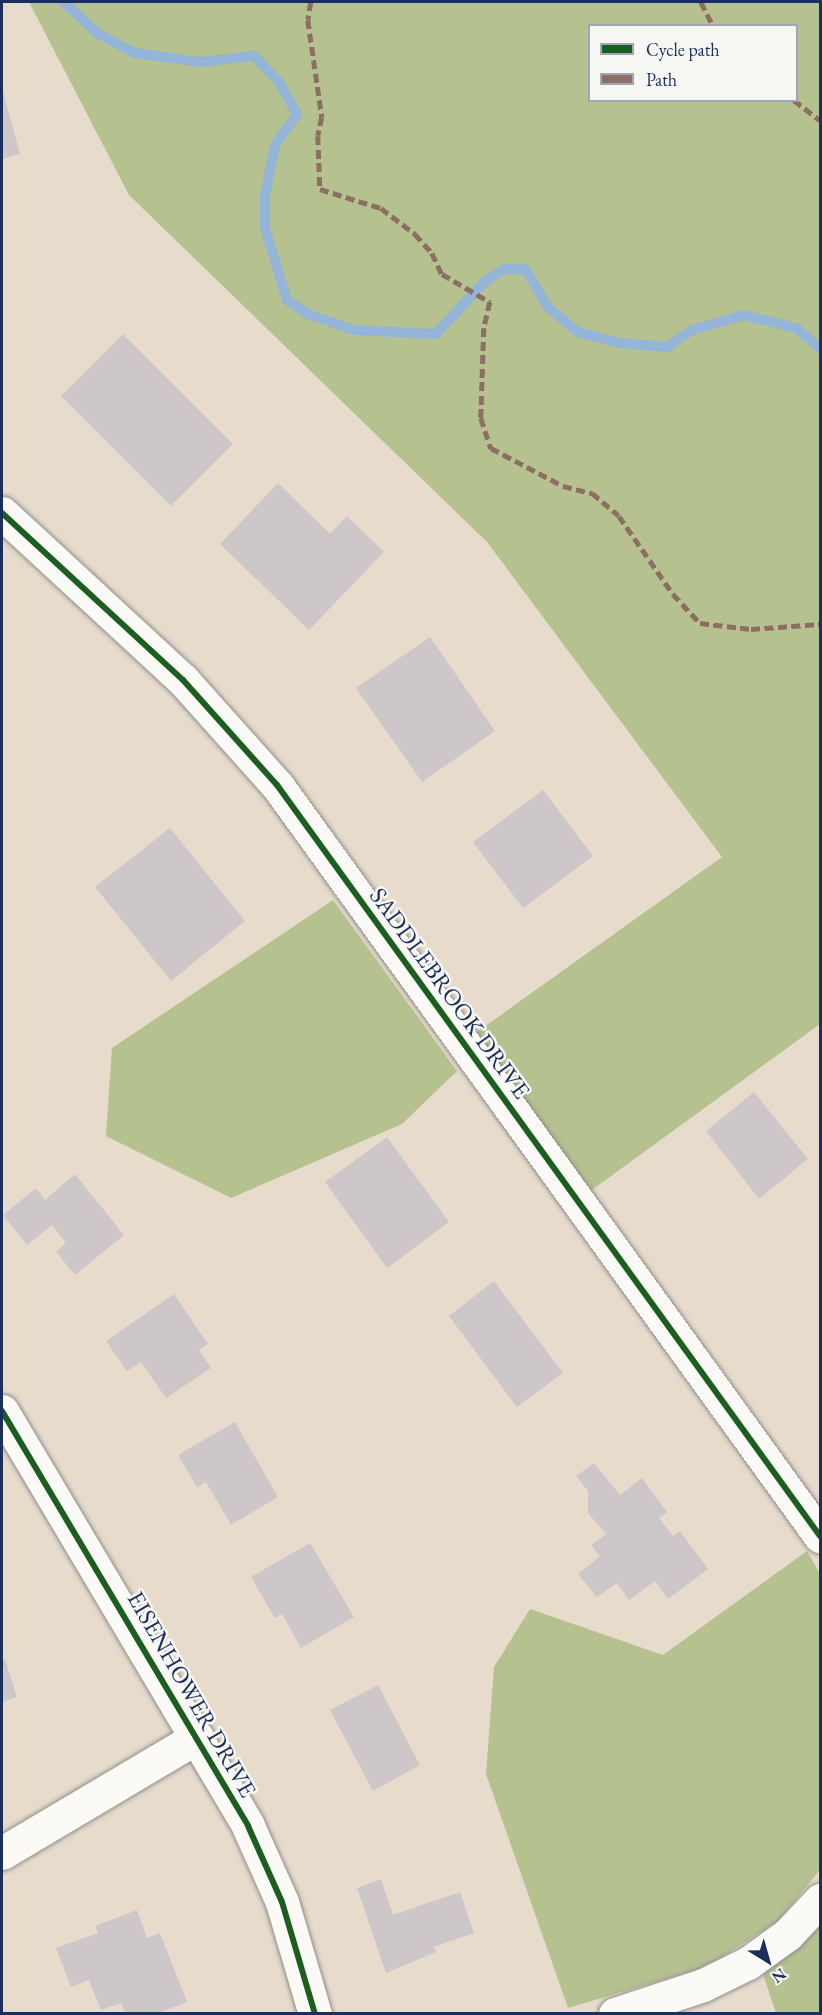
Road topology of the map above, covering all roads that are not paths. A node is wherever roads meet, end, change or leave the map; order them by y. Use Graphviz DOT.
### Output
graph roads {
  1 [pos="2,513"];
  2 [pos="2,1411"];
  3 [pos="820,1536"];
  4 [pos="197,1737"];
  5 [pos="2,1853"];
  6 [pos="820,1900"];
  7 [pos="315,2013"];
  8 [pos="615,2013"];
  1 -- 3 [label="street, SADDLEBROOK DRIVE"];
  2 -- 4 [label="street, EISENHOWER DRIVE"];
  4 -- 5 [label="street"];
  4 -- 7 [label="street, EISENHOWER DRIVE"];
  6 -- 8 [label="street"];
}
